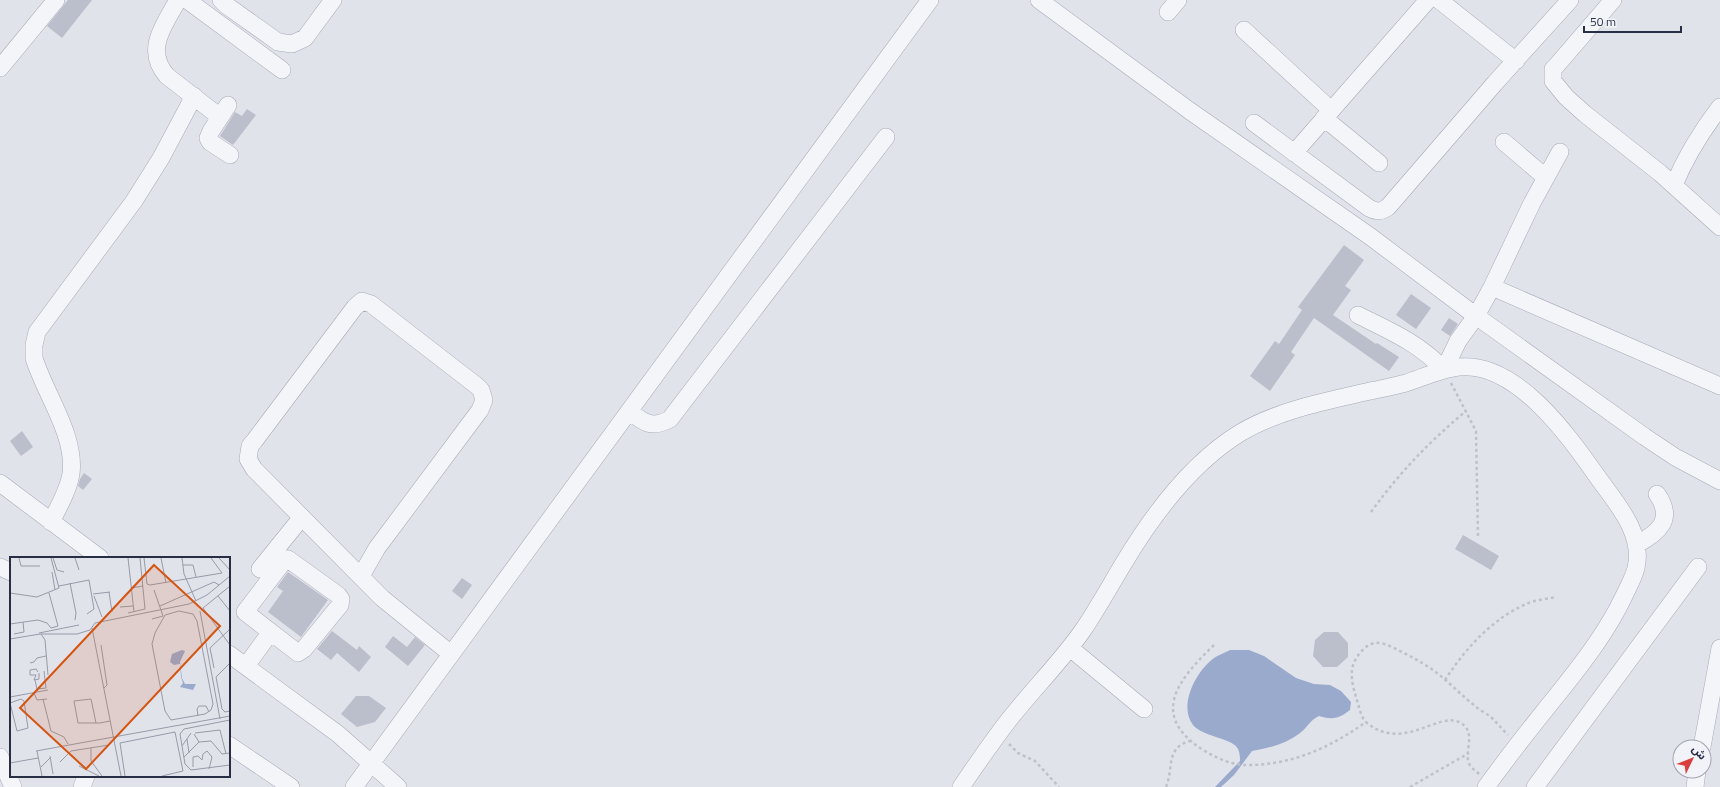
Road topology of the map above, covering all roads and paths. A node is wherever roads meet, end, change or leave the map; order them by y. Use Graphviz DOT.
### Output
graph roads {
  1 [pos="56,0"];
  2 [pos="178,0"];
  3 [pos="187,0"];
  4 [pos="221,0"];
  5 [pos="333,0"];
  6 [pos="930,0"];
  7 [pos="1039,0"];
  8 [pos="1428,0"];
  9 [pos="1439,0"];
  10 [pos="1570,0"];
  11 [pos="1614,0"];
  12 [pos="237,13"];
  13 [pos="226,29"];
  14 [pos="1244,30"];
  15 [pos="1516,61"];
  16 [pos="0,68"];
  17 [pos="282,70"];
  18 [pos="194,96"];
  19 [pos="1720,107"];
  20 [pos="1328,114"];
  21 [pos="1254,123"];
  22 [pos="886,137"];
  23 [pos="1504,142"];
  24 [pos="1560,152"];
  25 [pos="1294,153"];
  26 [pos="230,155"];
  27 [pos="1379,163"];
  28 [pos="1545,177"];
  29 [pos="1674,185"];
  30 [pos="1720,227"];
  31 [pos="1492,287"];
  32 [pos="1358,315"];
  33 [pos="1476,316"];
  34 [pos="1444,370"];
  35 [pos="1720,386"];
  36 [pos="629,411"];
  37 [pos="1466,411"];
  38 [pos="1720,481"];
  39 [pos="0,483"];
  40 [pos="1657,494"];
  41 [pos="1371,512"];
  42 [pos="302,517"];
  43 [pos="51,522"];
  44 [pos="1478,536"];
  45 [pos="1636,545"];
  46 [pos="99,557"];
  47 [pos="0,567"];
  48 [pos="1698,567"];
  49 [pos="260,569"];
  50 [pos="10,572"];
  51 [pos="361,576"];
  52 [pos="1556,597"];
  53 [pos="270,633"];
  54 [pos="1214,645"];
  55 [pos="1070,648"];
  56 [pos="1720,648"];
  57 [pos="451,654"];
  58 [pos="230,655"];
  59 [pos="246,666"];
  60 [pos="1445,680"];
  61 [pos="1144,709"];
  62 [pos="1366,722"];
  63 [pos="1000,732"];
  64 [pos="1703,739"];
  65 [pos="1190,741"];
  66 [pos="1517,745"];
  67 [pos="230,746"];
  68 [pos="1469,753"];
  69 [pos="0,756"];
  70 [pos="371,763"];
  71 [pos="86,777"];
  72 [pos="1487,785"];
  73 [pos="13,787"];
  74 [pos="82,787"];
  75 [pos="291,787"];
  76 [pos="354,787"];
  77 [pos="398,787"];
  78 [pos="961,787"];
  79 [pos="1059,787"];
  80 [pos="1166,787"];
  81 [pos="1410,787"];
  82 [pos="1535,787"];
  1 -- 16 [label="street"];
  2 -- 18 [label="street"];
  3 -- 13 [label="street"];
  4 -- 12 [label="street"];
  5 -- 12 [label="street"];
  6 -- 36 [label="street"];
  7 -- 33 [label="street"];
  8 -- 20 [label="street"];
  9 -- 15 [label="street"];
  10 -- 15 [label="street"];
  11 -- 29 [label="street"];
  12 -- 13 [label="street"];
  13 -- 17 [label="street"];
  14 -- 20 [label="street"];
  15 -- 25 [label="street"];
  18 -- 26 [label="street"];
  18 -- 43 [label="street"];
  19 -- 29 [label="street"];
  20 -- 25 [label="street"];
  20 -- 27 [label="street"];
  21 -- 25 [label="street"];
  22 -- 36 [label="street"];
  23 -- 28 [label="street"];
  24 -- 28 [label="street"];
  28 -- 31 [label="street"];
  29 -- 30 [label="street"];
  31 -- 33 [label="street"];
  31 -- 35 [label="street"];
  32 -- 34 [label="street"];
  33 -- 34 [label="street"];
  33 -- 38 [label="street"];
  34 -- 37 [label="path"];
  34 -- 45 [label="street"];
  34 -- 55 [label="street"];
  36 -- 57 [label="street"];
  37 -- 41 [label="path"];
  37 -- 44 [label="path"];
  39 -- 43 [label="street"];
  40 -- 45 [label="street"];
  42 -- 49 [label="street"];
  42 -- 51 [label="street"];
  42 -- 51 [label="street"];
  43 -- 46 [label="street"];
  45 -- 66 [label="street"];
  47 -- 50 [label="street"];
  48 -- 82 [label="street"];
  51 -- 57 [label="street"];
  52 -- 60 [label="path"];
  53 -- 53 [label="street"];
  53 -- 59 [label="street"];
  54 -- 65 [label="path"];
  55 -- 61 [label="street"];
  55 -- 63 [label="street"];
  56 -- 64 [label="street"];
  57 -- 70 [label="street"];
  58 -- 59 [label="street"];
  59 -- 70 [label="street"];
  60 -- 62 [label="path"];
  60 -- 66 [label="path"];
  62 -- 65 [label="path"];
  62 -- 68 [label="path"];
  63 -- 78 [label="street"];
  63 -- 79 [label="path"];
  65 -- 80 [label="path"];
  66 -- 72 [label="street"];
  67 -- 75 [label="street"];
  68 -- 72 [label="path"];
  68 -- 81 [label="path"];
  69 -- 73 [label="street"];
  70 -- 76 [label="street"];
  70 -- 77 [label="street"];
  71 -- 74 [label="street"];
}
